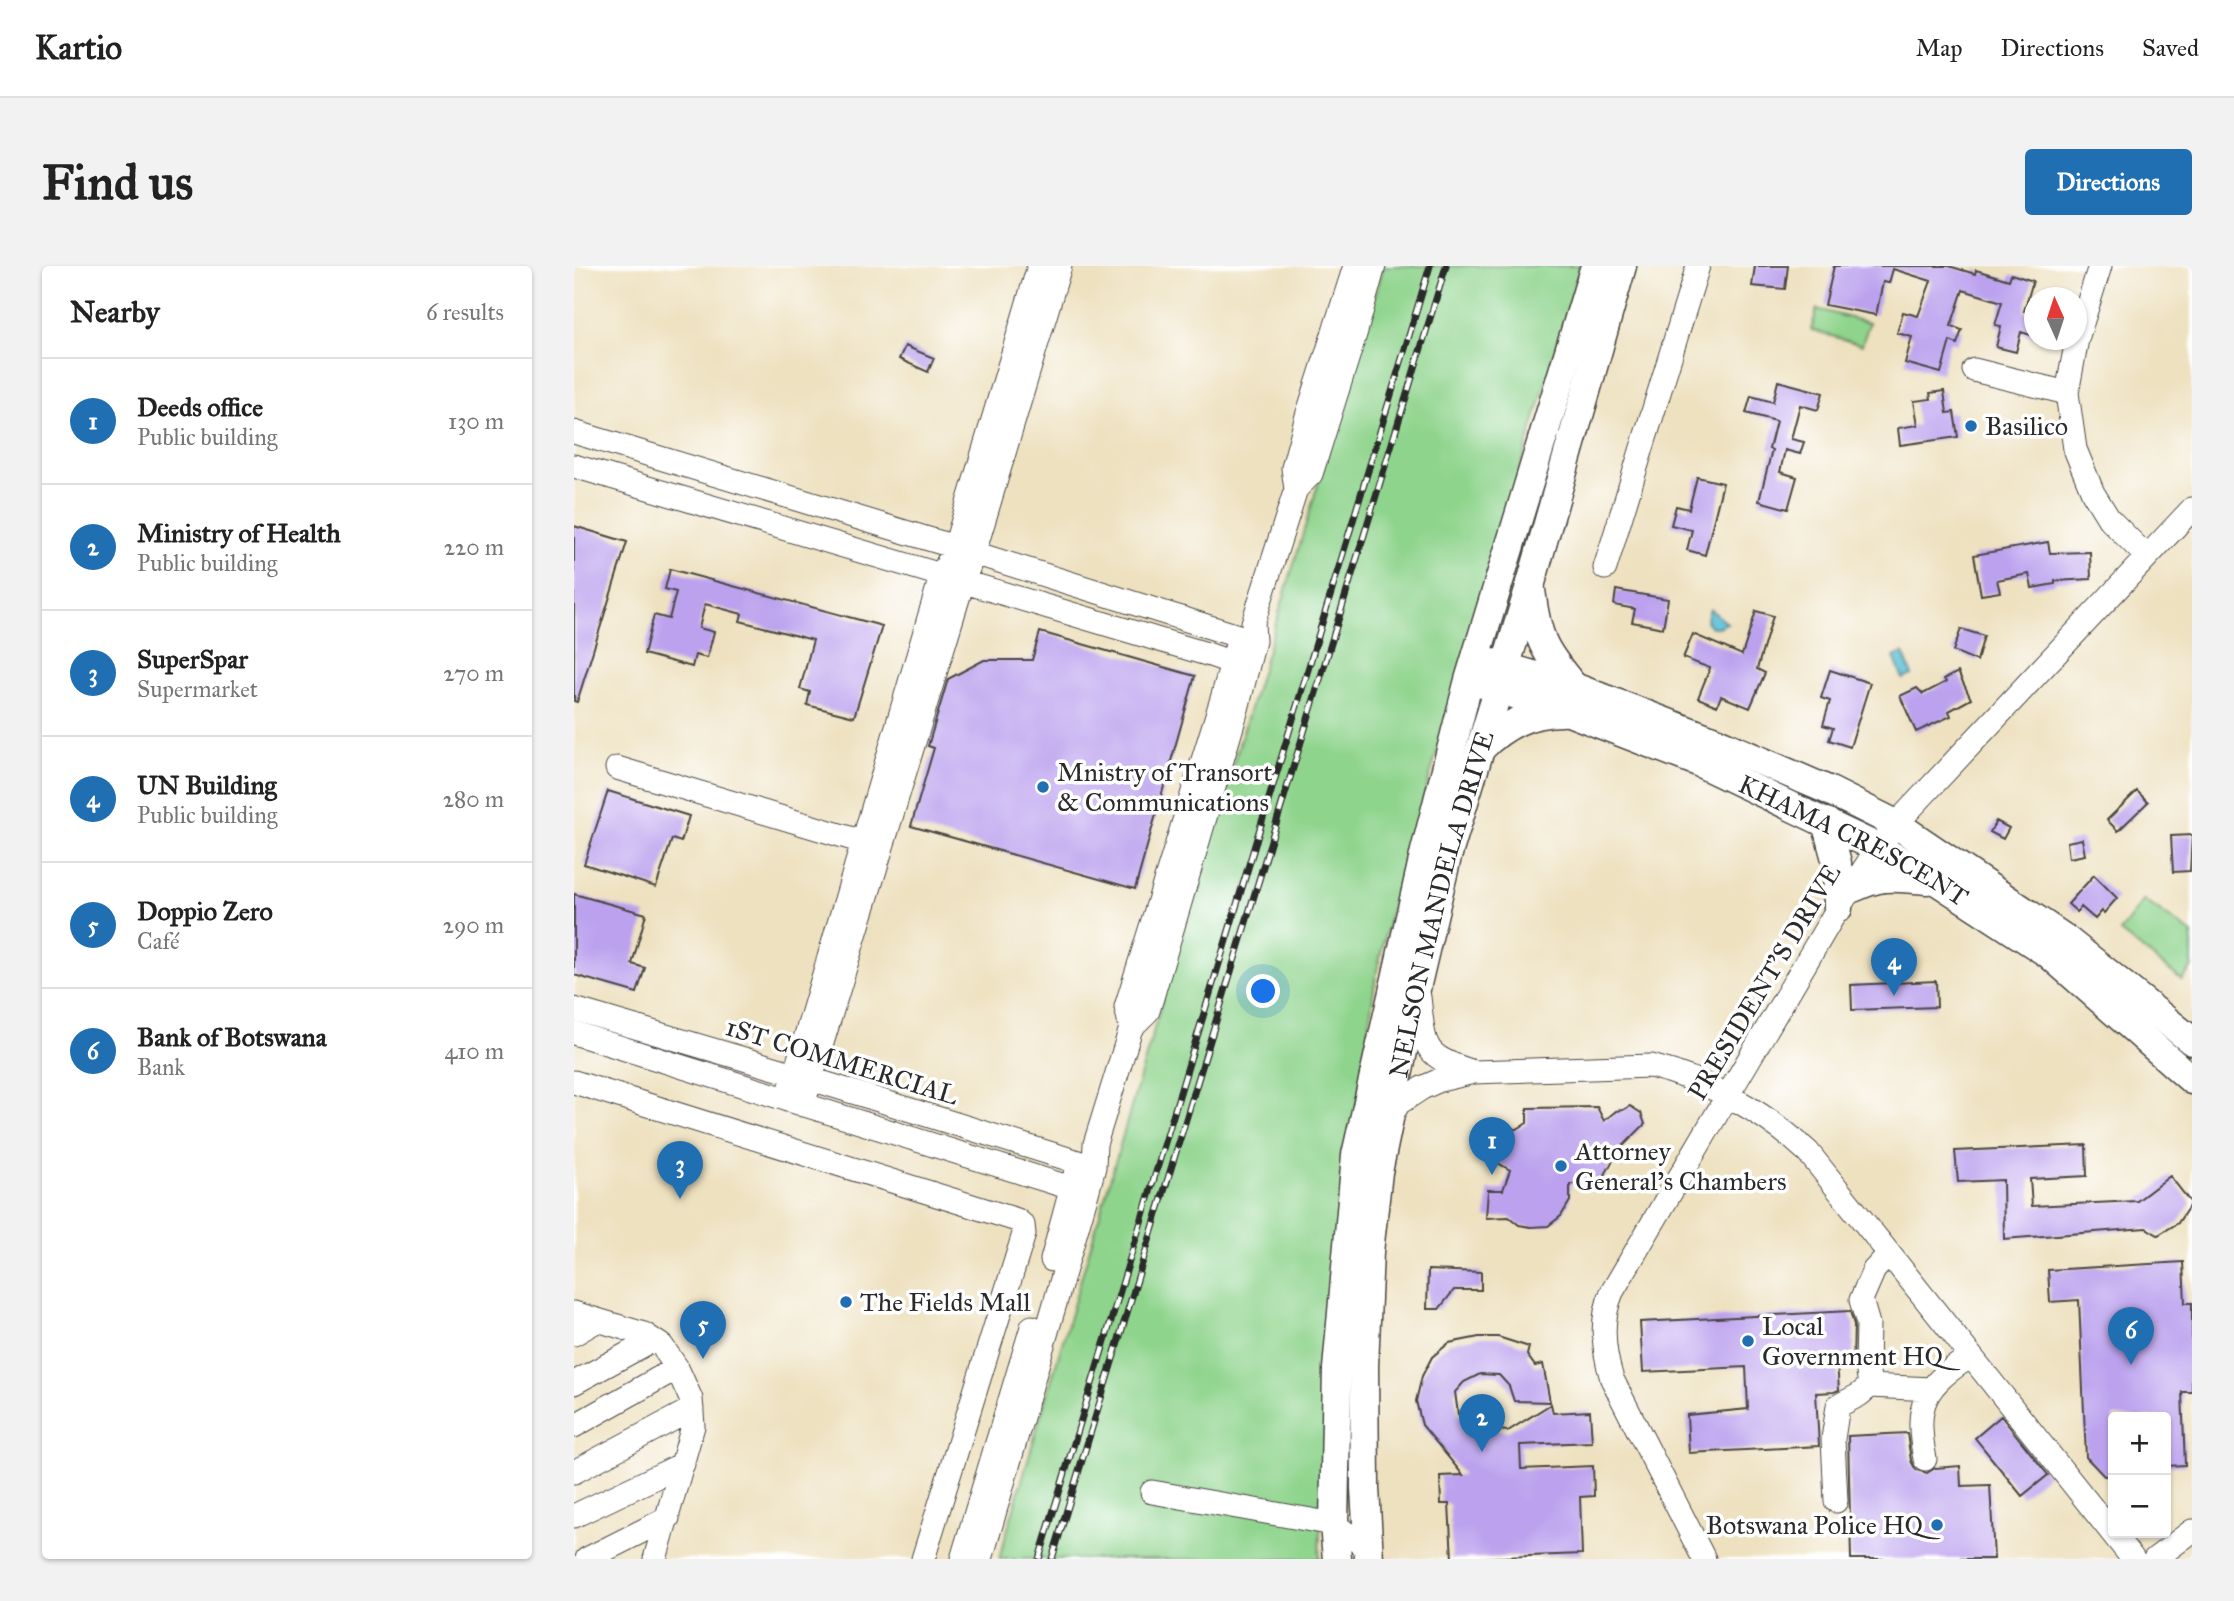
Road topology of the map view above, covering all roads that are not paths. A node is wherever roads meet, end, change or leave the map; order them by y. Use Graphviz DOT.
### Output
graph roads {
  1 [pos="1039,266"];
  2 [pos="1060,266"];
  3 [pos="1355,266"];
  4 [pos="1374,266"];
  5 [pos="1595,266"];
  6 [pos="1622,266"];
  7 [pos="1698,266"];
  8 [pos="2100,266"];
  9 [pos="1974,370"];
  10 [pos="2067,393"];
  11 [pos="574,432"];
  12 [pos="574,466"];
  13 [pos="1296,489"];
  14 [pos="2192,509"];
  15 [pos="965,550"];
  16 [pos="2146,556"];
  17 [pos="1605,568"];
  18 [pos="952,579"];
  19 [pos="1531,583"];
  20 [pos="1249,634"];
  21 [pos="1240,665"];
  22 [pos="1472,669"];
  23 [pos="1502,677"];
  24 [pos="1572,700"];
  25 [pos="1481,748"];
  26 [pos="617,768"];
  27 [pos="1826,822"];
  28 [pos="1896,824"];
  29 [pos="863,842"];
  30 [pos="1878,848"];
  31 [pos="1937,881"];
  32 [pos="1846,898"];
  33 [pos="1417,984"];
  34 [pos="574,1009"];
  35 [pos="574,1033"];
  36 [pos="2192,1041"];
  37 [pos="2189,1071"];
  38 [pos="1474,1072"];
  39 [pos="802,1077"];
  40 [pos="574,1082"];
  41 [pos="1728,1095"];
  42 [pos="795,1102"];
  43 [pos="1389,1119"];
  44 [pos="1089,1158"];
  45 [pos="1079,1191"];
  46 [pos="1889,1254"];
  47 [pos="574,1313"];
  48 [pos="598,1320"];
  49 [pos="574,1334"];
  50 [pos="653,1340"];
  51 [pos="1971,1356"];
  52 [pos="677,1368"];
  53 [pos="574,1383"];
  54 [pos="1870,1387"];
  55 [pos="1931,1389"];
  56 [pos="692,1409"];
  57 [pos="574,1426"];
  58 [pos="1924,1460"];
  59 [pos="577,1464"];
  60 [pos="683,1464"];
  61 [pos="1365,1488"];
  62 [pos="1152,1492"];
  63 [pos="1836,1501"];
  64 [pos="574,1516"];
  65 [pos="668,1518"];
  66 [pos="1334,1524"];
  67 [pos="2192,1531"];
  68 [pos="1369,1554"];
  69 [pos="586,1559"];
  70 [pos="655,1559"];
  71 [pos="923,1559"];
  72 [pos="962,1559"];
  73 [pos="981,1559"];
  74 [pos="1338,1559"];
  75 [pos="1704,1559"];
  76 [pos="2133,1559"];
  77 [pos="2155,1559"];
  1 -- 15 [label="street"];
  2 -- 15 [label="street"];
  3 -- 13 [label="street"];
  4 -- 13 [label="street"];
  5 -- 22 [label="main road, NELSON MANDELA DRIVE"];
  6 -- 19 [label="main road, NELSON MANDELA DRIVE"];
  7 -- 17 [label="street"];
  8 -- 10 [label="street"];
  9 -- 10 [label="street"];
  10 -- 16 [label="street"];
  11 -- 15 [label="street"];
  12 -- 18 [label="street"];
  13 -- 20 [label="street"];
  14 -- 16 [label="street, PRESIDENT'S DRIVE"];
  15 -- 18 [label="street"];
  15 -- 20 [label="street"];
  16 -- 28 [label="street, PRESIDENT'S DRIVE"];
  18 -- 21 [label="street"];
  18 -- 29 [label="street"];
  18 -- 39 [label="street"];
  19 -- 23 [label="main road, NELSON MANDELA DRIVE"];
  19 -- 24 [label="main road"];
  20 -- 21 [label="street"];
  21 -- 44 [label="street"];
  22 -- 23 [label="main road, KHAMA CRESCENT"];
  22 -- 66 [label="main road, NELSON MANDELA DRIVE"];
  23 -- 24 [label="main road, KHAMA CRESCENT"];
  23 -- 25 [label="main road, NELSON MANDELA DRIVE"];
  24 -- 25 [label="main road"];
  24 -- 27 [label="main road, KHAMA CRESCENT"];
  24 -- 28 [label="main road, KHAMA CRESCENT"];
  25 -- 33 [label="main road, NELSON MANDELA DRIVE"];
  26 -- 29 [label="street"];
  27 -- 30 [label="main road, KHAMA CRESCENT"];
  27 -- 32 [label="main road"];
  28 -- 30 [label="street, PRESIDENT'S DRIVE"];
  28 -- 36 [label="main road, KHAMA CRESCENT"];
  29 -- 39 [label="street"];
  30 -- 31 [label="main road, KHAMA CRESCENT"];
  30 -- 32 [label="street, PRESIDENT'S DRIVE"];
  31 -- 32 [label="main road"];
  31 -- 37 [label="main road, KHAMA CRESCENT"];
  32 -- 41 [label="street, PRESIDENT'S DRIVE"];
  33 -- 38 [label="street"];
  33 -- 43 [label="main road, NELSON MANDELA DRIVE"];
  34 -- 39 [label="street, 1ST COMMERCIAL"];
  35 -- 42 [label="street, 1ST COMMERCIAL"];
  38 -- 41 [label="street"];
  38 -- 43 [label="street"];
  39 -- 42 [label="street"];
  39 -- 44 [label="street, 1ST COMMERCIAL"];
  40 -- 71 [label="street"];
  41 -- 46 [label="street"];
  41 -- 75 [label="street, PRESIDENT'S DRIVE"];
  42 -- 45 [label="street, 1ST COMMERCIAL"];
  43 -- 61 [label="main road, NELSON MANDELA DRIVE"];
  44 -- 45 [label="street"];
  45 -- 72 [label="street"];
  45 -- 73 [label="street"];
  46 -- 51 [label="street"];
  46 -- 54 [label="street"];
  47 -- 48 [label="street"];
  48 -- 49 [label="street"];
  48 -- 50 [label="street"];
  50 -- 52 [label="street"];
  50 -- 53 [label="street"];
  51 -- 55 [label="street"];
  51 -- 76 [label="street"];
  52 -- 56 [label="street"];
  52 -- 57 [label="street"];
  54 -- 55 [label="street"];
  54 -- 63 [label="street"];
  55 -- 58 [label="street"];
  56 -- 59 [label="street"];
  56 -- 60 [label="street"];
  60 -- 64 [label="street"];
  60 -- 65 [label="street"];
  61 -- 66 [label="street"];
  61 -- 68 [label="main road, NELSON MANDELA DRIVE"];
  62 -- 66 [label="street"];
  65 -- 69 [label="street"];
  65 -- 70 [label="street"];
  66 -- 68 [label="street"];
  66 -- 74 [label="main road, NELSON MANDELA DRIVE"];
  67 -- 77 [label="street"];
}
